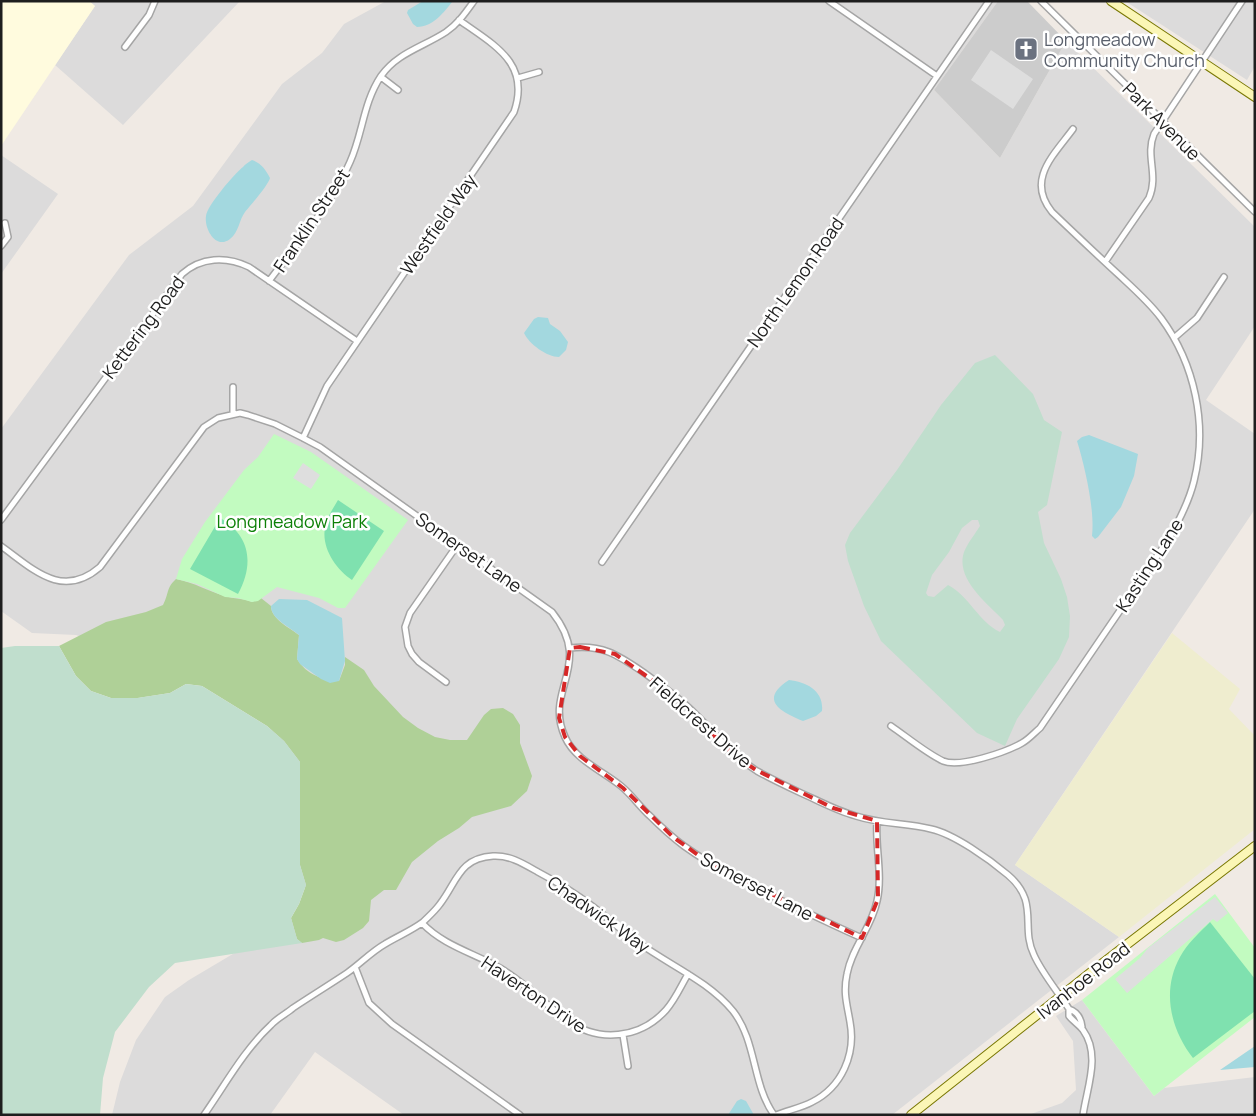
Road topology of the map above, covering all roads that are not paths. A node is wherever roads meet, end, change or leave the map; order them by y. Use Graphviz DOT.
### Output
graph roads {
  1 [pos="155,1"];
  2 [pos="474,1"];
  3 [pos="829,1"];
  4 [pos="989,1"];
  5 [pos="1040,1"];
  6 [pos="1111,1"];
  7 [pos="1242,1"];
  8 [pos="459,20"];
  9 [pos="125,47"];
  10 [pos="1202,62"];
  11 [pos="540,72"];
  12 [pos="937,76"];
  13 [pos="381,77"];
  14 [pos="518,78"];
  15 [pos="398,90"];
  16 [pos="1255,97"];
  17 [pos="1163,121"];
  18 [pos="1073,129"];
  19 [pos="1255,212"];
  20 [pos="5,222"];
  21 [pos="1,246"];
  22 [pos="1105,262"];
  23 [pos="1224,277"];
  24 [pos="269,281"];
  25 [pos="1174,338"];
  26 [pos="357,341"];
  27 [pos="233,387"];
  28 [pos="233,414"];
  29 [pos="302,438"];
  30 [pos="1,520"];
  31 [pos="458,544"];
  32 [pos="1,546"];
  33 [pos="602,562"];
  34 [pos="570,648"];
  35 [pos="446,682"];
  36 [pos="891,726"];
  37 [pos="877,821"];
  38 [pos="1255,846"];
  39 [pos="422,923"];
  40 [pos="862,938"];
  41 [pos="355,967"];
  42 [pos="688,974"];
  43 [pos="1061,997"];
  44 [pos="623,1035"];
  45 [pos="628,1066"];
  46 [pos="204,1115"];
  47 [pos="520,1115"];
  48 [pos="775,1115"];
  49 [pos="911,1115"];
  50 [pos="1083,1115"];
  1 -- 9 [label="street"];
  2 -- 8 [label="street, Franklin Street"];
  3 -- 12 [label="street"];
  4 -- 12 [label="street, North Lemon Road"];
  5 -- 17 [label="street, Park Avenue"];
  6 -- 10 [label="main road"];
  7 -- 10 [label="street"];
  8 -- 13 [label="street, Franklin Street"];
  8 -- 14 [label="street, Westfield Way"];
  10 -- 16 [label="main road"];
  10 -- 17 [label="street"];
  11 -- 14 [label="street"];
  12 -- 33 [label="street, North Lemon Road"];
  13 -- 15 [label="street"];
  13 -- 24 [label="street, Franklin Street"];
  14 -- 26 [label="street, Westfield Way"];
  17 -- 19 [label="street, Park Avenue"];
  17 -- 22 [label="street"];
  18 -- 22 [label="street, Kasting Lane"];
  20 -- 21 [label="street"];
  22 -- 25 [label="street, Kasting Lane"];
  23 -- 25 [label="street"];
  24 -- 26 [label="street, Kettering Road"];
  24 -- 30 [label="street, Kettering Road"];
  25 -- 36 [label="street, Kasting Lane"];
  26 -- 29 [label="street, Westfield Way"];
  27 -- 28 [label="street"];
  28 -- 29 [label="street, Somerset Lane"];
  28 -- 32 [label="street"];
  29 -- 31 [label="street, Somerset Lane"];
  31 -- 34 [label="street, Somerset Lane"];
  31 -- 35 [label="street"];
  34 -- 37 [label="street, Fieldcrest Drive"];
  34 -- 40 [label="street, Somerset Lane"];
  37 -- 40 [label="street"];
  37 -- 43 [label="street, Fieldcrest Drive"];
  38 -- 43 [label="main road, Ivanhoe Road"];
  39 -- 41 [label="street, Chadwick Way"];
  39 -- 42 [label="street, Chadwick Way"];
  39 -- 44 [label="street, Haverton Drive"];
  40 -- 48 [label="street"];
  41 -- 46 [label="street, Chadwick Way"];
  41 -- 47 [label="street"];
  42 -- 44 [label="street, Haverton Drive"];
  42 -- 48 [label="street, Chadwick Way"];
  43 -- 49 [label="main road, Ivanhoe Road"];
  43 -- 50 [label="street, Fieldcrest Drive"];
  44 -- 45 [label="street"];
}
